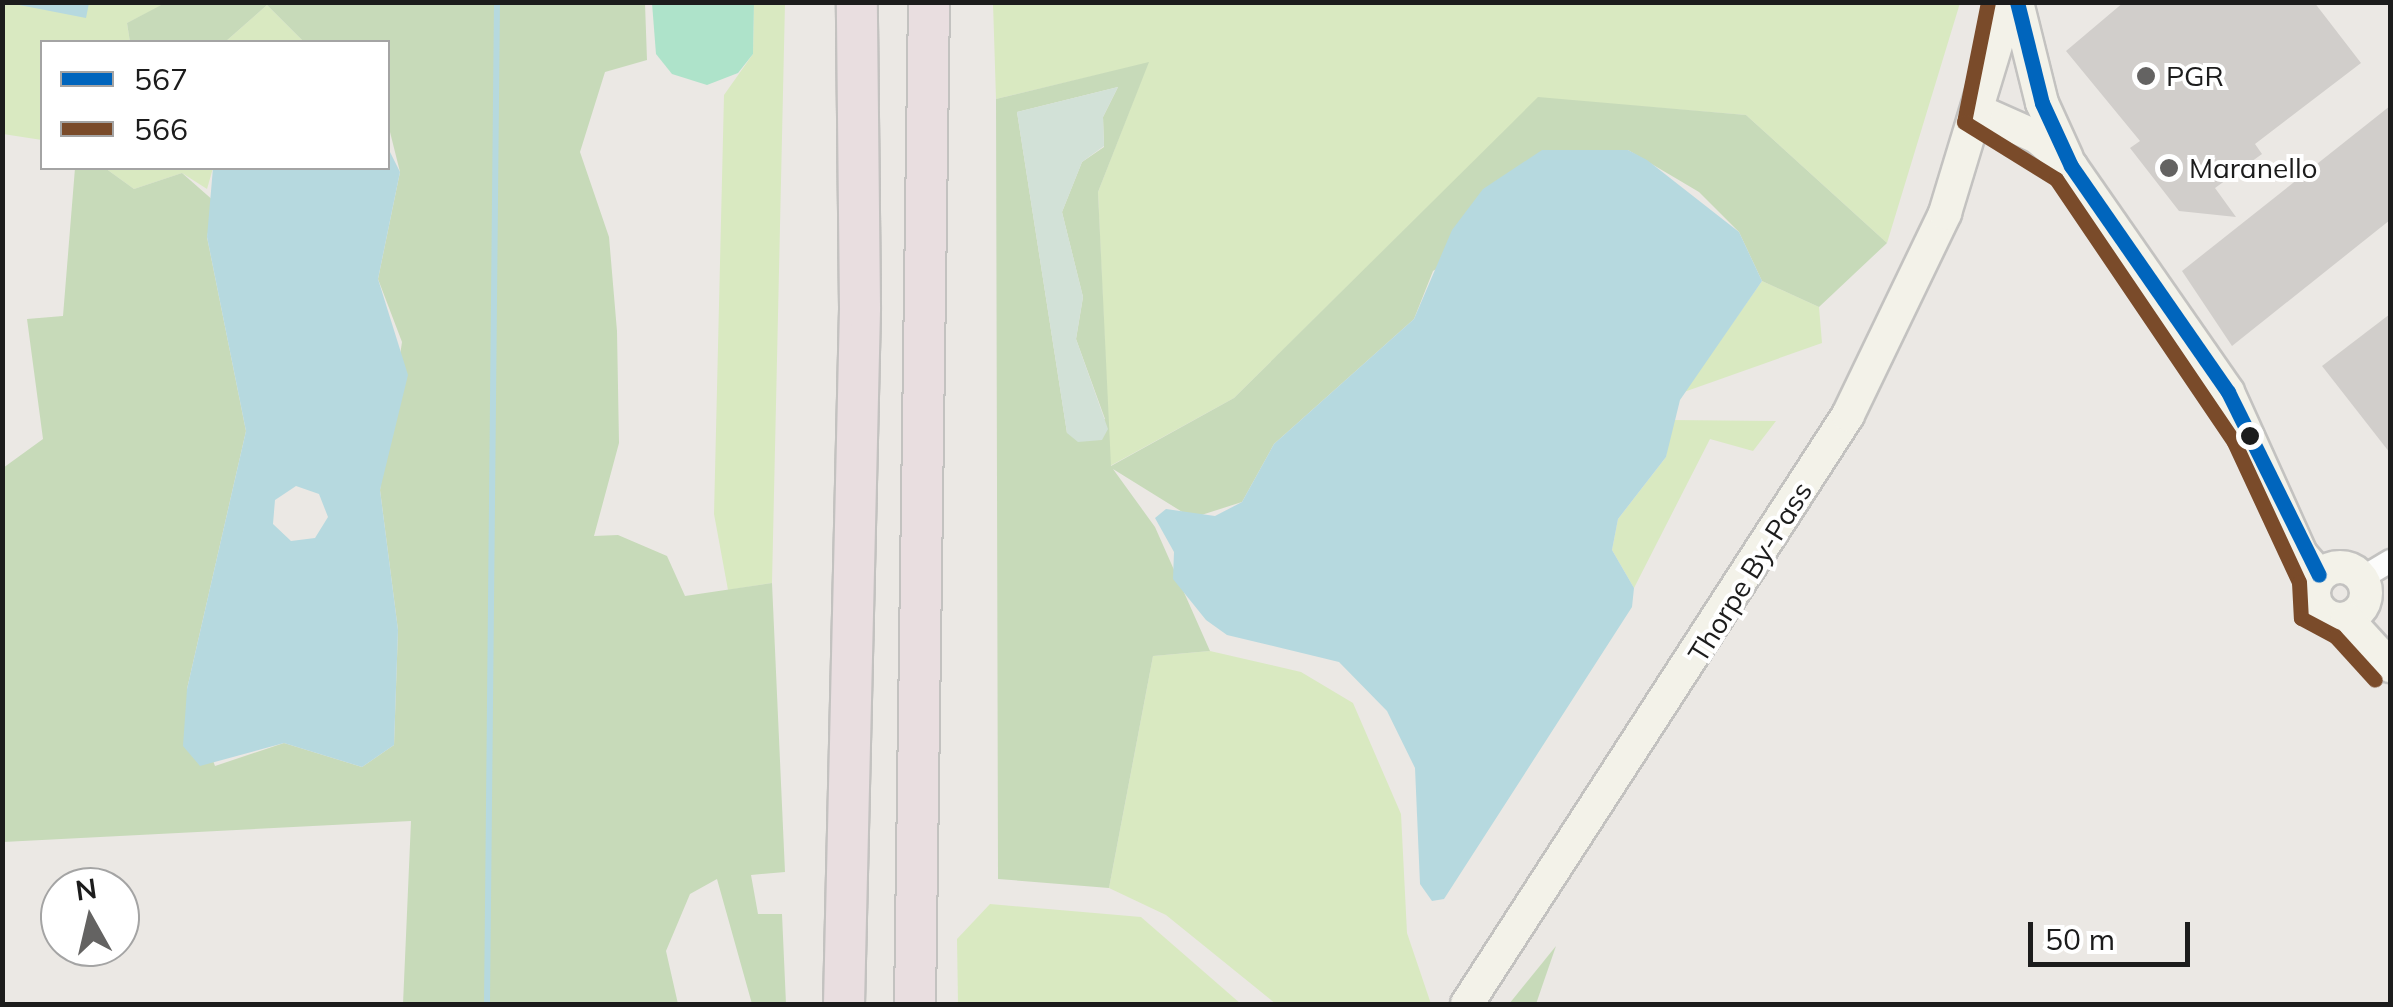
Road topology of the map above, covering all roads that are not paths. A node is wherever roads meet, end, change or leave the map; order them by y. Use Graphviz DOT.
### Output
graph roads {
  1 [pos="857,2"];
  2 [pos="929,2"];
  3 [pos="2013,2"];
  4 [pos="1981,112"];
  5 [pos="2071,166"];
  6 [pos="2390,561"];
  7 [pos="2320,575"];
  8 [pos="2362,578"];
  9 [pos="2347,618"];
  10 [pos="2390,666"];
  11 [pos="844,1004"];
  12 [pos="915,1004"];
  13 [pos="1468,1004"];
  1 -- 11 [label="highway"];
  2 -- 12 [label="highway"];
  3 -- 4 [label="main road, Thorpe By-Pass"];
  3 -- 5 [label="main road"];
  4 -- 5 [label="main road"];
  4 -- 13 [label="main road, Thorpe By-Pass"];
  5 -- 7 [label="main road"];
  6 -- 8 [label="street"];
  7 -- 8 [label="main road"];
  7 -- 9 [label="main road"];
  8 -- 9 [label="main road"];
  9 -- 10 [label="main road"];
}
